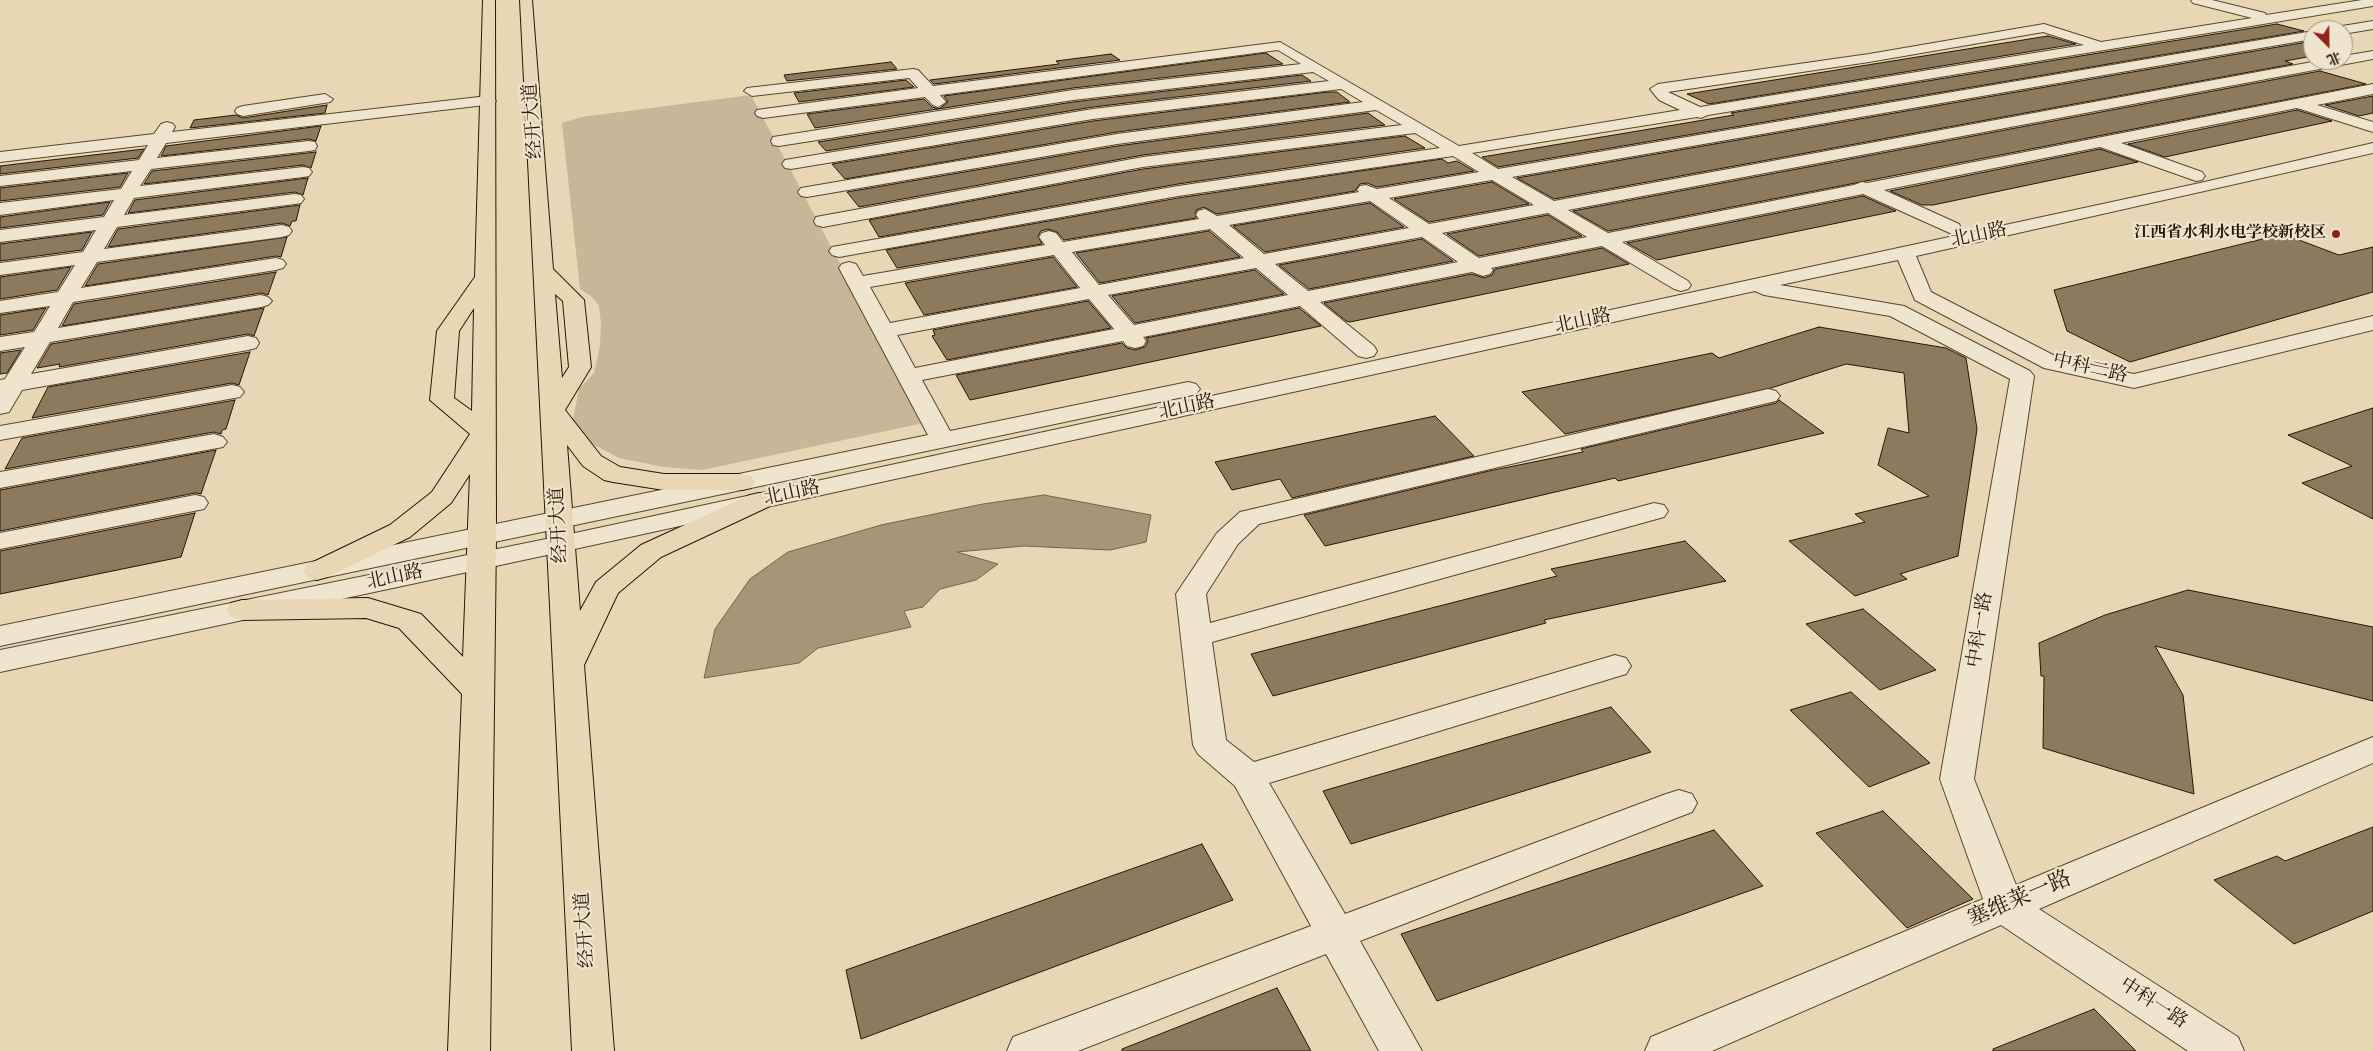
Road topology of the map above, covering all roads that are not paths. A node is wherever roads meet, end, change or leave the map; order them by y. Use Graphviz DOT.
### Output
graph roads {
  1 [pos="489,0"];
  2 [pos="526,0"];
  3 [pos="2200,0"];
  4 [pos="2320,0"];
  5 [pos="2373,2"];
  6 [pos="2347,6"];
  7 [pos="2373,13"];
  8 [pos="2271,19"];
  9 [pos="2373,25"];
  10 [pos="2303,27"];
  11 [pos="2353,28"];
  12 [pos="2191,32"];
  13 [pos="1935,34"];
  14 [pos="2303,37"];
  15 [pos="2353,41"];
  16 [pos="1960,42"];
  17 [pos="2104,46"];
  18 [pos="2367,46"];
  19 [pos="2244,47"];
  20 [pos="2353,51"];
  21 [pos="1869,58"];
  22 [pos="1177,60"];
  23 [pos="2016,60"];
  24 [pos="2156,62"];
  25 [pos="2303,63"];
  26 [pos="1315,67"];
  27 [pos="2303,68"];
  28 [pos="1048,70"];
  29 [pos="2328,70"];
  30 [pos="1768,72"];
  31 [pos="1920,76"];
  32 [pos="2066,77"];
  33 [pos="1207,80"];
  34 [pos="2226,83"];
  35 [pos="2373,83"];
  36 [pos="1343,84"];
  37 [pos="2092,86"];
  38 [pos="2373,89"];
  39 [pos="2109,91"];
  40 [pos="2253,91"];
  41 [pos="929,92"];
  42 [pos="1818,92"];
  43 [pos="1968,94"];
  44 [pos="1074,95"];
  45 [pos="2271,96"];
  46 [pos="1232,97"];
  47 [pos="325,99"];
  48 [pos="2135,99"];
  49 [pos="488,101"];
  50 [pos="1378,104"];
  51 [pos="2298,104"];
  52 [pos="2161,108"];
  53 [pos="1865,111"];
  54 [pos="1698,112"];
  55 [pos="763,113"];
  56 [pos="1093,114"];
  57 [pos="2178,114"];
  58 [pos="948,115"];
  59 [pos="2035,118"];
  60 [pos="1264,119"];
  61 [pos="2210,124"];
  62 [pos="2060,127"];
  63 [pos="2373,127"];
  64 [pos="1418,128"];
  65 [pos="1583,131"];
  66 [pos="1742,132"];
  67 [pos="2077,133"];
  68 [pos="965,135"];
  69 [pos="1929,137"];
  70 [pos="2373,137"];
  71 [pos="160,139"];
  72 [pos="1117,139"];
  73 [pos="779,141"];
  74 [pos="2102,142"];
  75 [pos="1298,143"];
  76 [pos="309,146"];
  77 [pos="2373,148"];
  78 [pos="1456,152"];
  79 [pos="1624,152"];
  80 [pos="0,157"];
  81 [pos="986,161"];
  82 [pos="1804,161"];
  83 [pos="1143,162"];
  84 [pos="791,164"];
  85 [pos="144,165"];
  86 [pos="2003,167"];
  87 [pos="1336,169"];
  88 [pos="303,172"];
  89 [pos="1495,174"];
  90 [pos="2196,176"];
  91 [pos="0,181"];
  92 [pos="1681,183"];
  93 [pos="1008,187"];
  94 [pos="1865,189"];
  95 [pos="1178,191"];
  96 [pos="807,192"];
  97 [pos="127,194"];
  98 [pos="1374,195"];
  99 [pos="294,199"];
  100 [pos="0,208"];
  101 [pos="1550,208"];
  102 [pos="1738,214"];
  103 [pos="1033,217"];
  104 [pos="823,221"];
  105 [pos="110,222"];
  106 [pos="1214,222"];
  107 [pos="1756,223"];
  108 [pos="1952,228"];
  109 [pos="282,231"];
  110 [pos="1426,231"];
  111 [pos="0,236"];
  112 [pos="1604,240"];
  113 [pos="1059,249"];
  114 [pos="840,252"];
  115 [pos="1905,252"];
  116 [pos="90,257"];
  117 [pos="1260,261"];
  118 [pos="276,264"];
  119 [pos="1481,268"];
  120 [pos="0,269"];
  121 [pos="486,276"];
  122 [pos="857,283"];
  123 [pos="1681,285"];
  124 [pos="1748,286"];
  125 [pos="1094,292"];
  126 [pos="65,298"];
  127 [pos="1304,298"];
  128 [pos="261,301"];
  129 [pos="0,307"];
  130 [pos="2373,323"];
  131 [pos="883,331"];
  132 [pos="42,337"];
  133 [pos="1132,337"];
  134 [pos="248,343"];
  135 [pos="0,344"];
  136 [pos="1366,351"];
  137 [pos="908,376"];
  138 [pos="7,385"];
  139 [pos="232,392"];
  140 [pos="1768,396"];
  141 [pos="0,407"];
  142 [pos="553,410"];
  143 [pos="483,432"];
  144 [pos="0,433"];
  145 [pos="943,440"];
  146 [pos="214,442"];
  147 [pos="0,480"];
  148 [pos="750,492"];
  149 [pos="195,503"];
  150 [pos="1654,511"];
  151 [pos="561,532"];
  152 [pos="0,541"];
  153 [pos="481,549"];
  154 [pos="317,571"];
  155 [pos="242,610"];
  156 [pos="0,636"];
  157 [pos="1197,636"];
  158 [pos="0,661"];
  159 [pos="569,663"];
  160 [pos="1615,666"];
  161 [pos="478,691"];
  162 [pos="2373,749"];
  163 [pos="1248,777"];
  164 [pos="1679,803"];
  165 [pos="2005,907"];
  166 [pos="1336,934"];
  167 [pos="469,1051"];
  168 [pos="593,1051"];
  169 [pos="1028,1051"];
  170 [pos="1401,1051"];
  171 [pos="1666,1051"];
  172 [pos="2223,1051"];
  1 -- 49 [label="main road"];
  2 -- 142 [label="main road, 经开大道"];
  3 -- 8 [label="street"];
  4 -- 6 [label="street"];
  5 -- 6 [label="street"];
  6 -- 7 [label="street"];
  6 -- 8 [label="street"];
  8 -- 10 [label="street"];
  8 -- 12 [label="street"];
  9 -- 11 [label="street"];
  12 -- 17 [label="street"];
  12 -- 19 [label="street"];
  13 -- 16 [label="street"];
  14 -- 19 [label="street"];
  15 -- 18 [label="street"];
  16 -- 17 [label="street"];
  16 -- 21 [label="street"];
  16 -- 23 [label="street"];
  17 -- 23 [label="street"];
  17 -- 24 [label="street"];
  18 -- 20 [label="street"];
  19 -- 24 [label="street"];
  19 -- 25 [label="street"];
  21 -- 30 [label="street"];
  21 -- 31 [label="street"];
  22 -- 26 [label="street"];
  22 -- 28 [label="street"];
  22 -- 33 [label="street"];
  23 -- 31 [label="street"];
  23 -- 32 [label="street"];
  24 -- 32 [label="street"];
  24 -- 34 [label="street"];
  26 -- 33 [label="street"];
  26 -- 36 [label="street"];
  27 -- 34 [label="street"];
  28 -- 41 [label="street"];
  28 -- 44 [label="street"];
  29 -- 35 [label="street"];
  30 -- 42 [label="street"];
  30 -- 54 [label="street"];
  31 -- 42 [label="street"];
  31 -- 43 [label="street"];
  32 -- 37 [label="street"];
  32 -- 43 [label="street"];
  33 -- 44 [label="street"];
  33 -- 46 [label="street"];
  34 -- 40 [label="street"];
  34 -- 48 [label="street"];
  36 -- 46 [label="street"];
  36 -- 50 [label="street"];
  38 -- 51 [label="street"];
  39 -- 48 [label="street"];
  41 -- 55 [label="street"];
  41 -- 55 [label="street"];
  41 -- 58 [label="street"];
  42 -- 53 [label="street"];
  42 -- 54 [label="street"];
  43 -- 53 [label="street"];
  43 -- 59 [label="street"];
  44 -- 56 [label="street"];
  44 -- 58 [label="street"];
  45 -- 51 [label="street"];
  46 -- 56 [label="street"];
  46 -- 60 [label="street"];
  47 -- 71 [label="street"];
  48 -- 52 [label="street"];
  48 -- 59 [label="street"];
  49 -- 71 [label="street"];
  49 -- 121 [label="main road"];
  50 -- 60 [label="street"];
  50 -- 64 [label="street"];
  51 -- 61 [label="street"];
  51 -- 63 [label="street"];
  53 -- 66 [label="street"];
  53 -- 69 [label="street"];
  54 -- 65 [label="street"];
  54 -- 66 [label="street"];
  55 -- 73 [label="street"];
  56 -- 68 [label="street"];
  56 -- 72 [label="street"];
  57 -- 61 [label="street"];
  58 -- 68 [label="street"];
  58 -- 73 [label="street"];
  59 -- 62 [label="street"];
  59 -- 69 [label="street"];
  60 -- 72 [label="street"];
  60 -- 75 [label="street"];
  61 -- 74 [label="street"];
  64 -- 75 [label="street"];
  64 -- 78 [label="street"];
  65 -- 78 [label="street"];
  65 -- 79 [label="street"];
  66 -- 79 [label="street"];
  66 -- 82 [label="street"];
  67 -- 74 [label="street"];
  68 -- 81 [label="street"];
  68 -- 84 [label="street"];
  69 -- 82 [label="street"];
  69 -- 86 [label="street"];
  70 -- 90 [label="street, 北山路"];
  71 -- 80 [label="street"];
  71 -- 85 [label="street"];
  72 -- 81 [label="street"];
  72 -- 83 [label="street"];
  73 -- 84 [label="street"];
  74 -- 86 [label="street"];
  74 -- 90 [label="street"];
  75 -- 83 [label="street"];
  75 -- 87 [label="street"];
  76 -- 85 [label="street"];
  77 -- 115 [label="street, 北山路"];
  78 -- 87 [label="street"];
  78 -- 89 [label="street"];
  79 -- 89 [label="street"];
  79 -- 92 [label="street"];
  81 -- 93 [label="street"];
  81 -- 96 [label="street"];
  82 -- 92 [label="street"];
  82 -- 94 [label="street"];
  83 -- 93 [label="street"];
  83 -- 95 [label="street"];
  84 -- 96 [label="street"];
  85 -- 91 [label="street"];
  85 -- 97 [label="street"];
  86 -- 94 [label="street"];
  87 -- 95 [label="street"];
  87 -- 98 [label="street"];
  88 -- 97 [label="street"];
  89 -- 98 [label="street"];
  89 -- 101 [label="street"];
  90 -- 108 [label="street, 北山路"];
  92 -- 101 [label="street"];
  92 -- 102 [label="street"];
  93 -- 103 [label="street"];
  93 -- 104 [label="street"];
  94 -- 102 [label="street"];
  94 -- 108 [label="street"];
  95 -- 103 [label="street"];
  95 -- 106 [label="street"];
  96 -- 104 [label="street"];
  97 -- 100 [label="street"];
  97 -- 105 [label="street"];
  98 -- 106 [label="street"];
  98 -- 110 [label="street"];
  99 -- 105 [label="street"];
  101 -- 110 [label="street"];
  101 -- 112 [label="street"];
  102 -- 107 [label="street"];
  102 -- 112 [label="street"];
  103 -- 113 [label="street"];
  103 -- 114 [label="street"];
  104 -- 114 [label="street"];
  105 -- 111 [label="street"];
  105 -- 116 [label="street"];
  106 -- 113 [label="street"];
  106 -- 117 [label="street"];
  108 -- 123 [label="street, 北山路"];
  109 -- 116 [label="street"];
  110 -- 117 [label="street"];
  110 -- 119 [label="street"];
  112 -- 119 [label="street"];
  112 -- 123 [label="street"];
  113 -- 122 [label="street"];
  113 -- 125 [label="street"];
  114 -- 122 [label="street"];
  115 -- 124 [label="street, 北山路"];
  115 -- 130 [label="street, 中科二路"];
  116 -- 120 [label="street"];
  116 -- 126 [label="street"];
  117 -- 125 [label="street"];
  117 -- 127 [label="street"];
  118 -- 126 [label="street"];
  119 -- 127 [label="street"];
  121 -- 143 [label="main road"];
  121 -- 143 [label="main road"];
  122 -- 131 [label="street"];
  123 -- 136 [label="street, 北山路"];
  124 -- 148 [label="street, 北山路"];
  124 -- 165 [label="street, 中科一路"];
  125 -- 131 [label="street"];
  125 -- 133 [label="street"];
  126 -- 129 [label="street"];
  126 -- 132 [label="street"];
  127 -- 133 [label="street"];
  127 -- 136 [label="street"];
  128 -- 132 [label="street"];
  131 -- 137 [label="street"];
  132 -- 135 [label="street"];
  132 -- 138 [label="street"];
  133 -- 137 [label="street"];
  134 -- 138 [label="street"];
  136 -- 145 [label="street, 北山路"];
  137 -- 145 [label="street"];
  138 -- 141 [label="street"];
  139 -- 144 [label="street"];
  140 -- 157 [label="street"];
  142 -- 148 [label="main road"];
  142 -- 151 [label="main road, 经开大道"];
  143 -- 153 [label="main road"];
  143 -- 154 [label="main road"];
  145 -- 148 [label="street, 北山路"];
  146 -- 147 [label="street"];
  148 -- 151 [label="street, 北山路"];
  148 -- 159 [label="main road"];
  149 -- 152 [label="street"];
  150 -- 157 [label="street"];
  151 -- 153 [label="street, 北山路"];
  151 -- 159 [label="main road, 经开大道"];
  153 -- 154 [label="street, 北山路"];
  153 -- 155 [label="street, 北山路"];
  153 -- 161 [label="main road"];
  154 -- 156 [label="street, 北山路"];
  155 -- 158 [label="street, 北山路"];
  155 -- 161 [label="main road"];
  157 -- 163 [label="street"];
  159 -- 168 [label="main road, 经开大道"];
  160 -- 163 [label="street"];
  161 -- 167 [label="main road"];
  162 -- 165 [label="street, 塞维莱一路"];
  163 -- 166 [label="street"];
  164 -- 166 [label="street"];
  165 -- 171 [label="street, 塞维莱一路"];
  165 -- 172 [label="street, 中科一路"];
  166 -- 169 [label="street"];
  166 -- 170 [label="street"];
}
